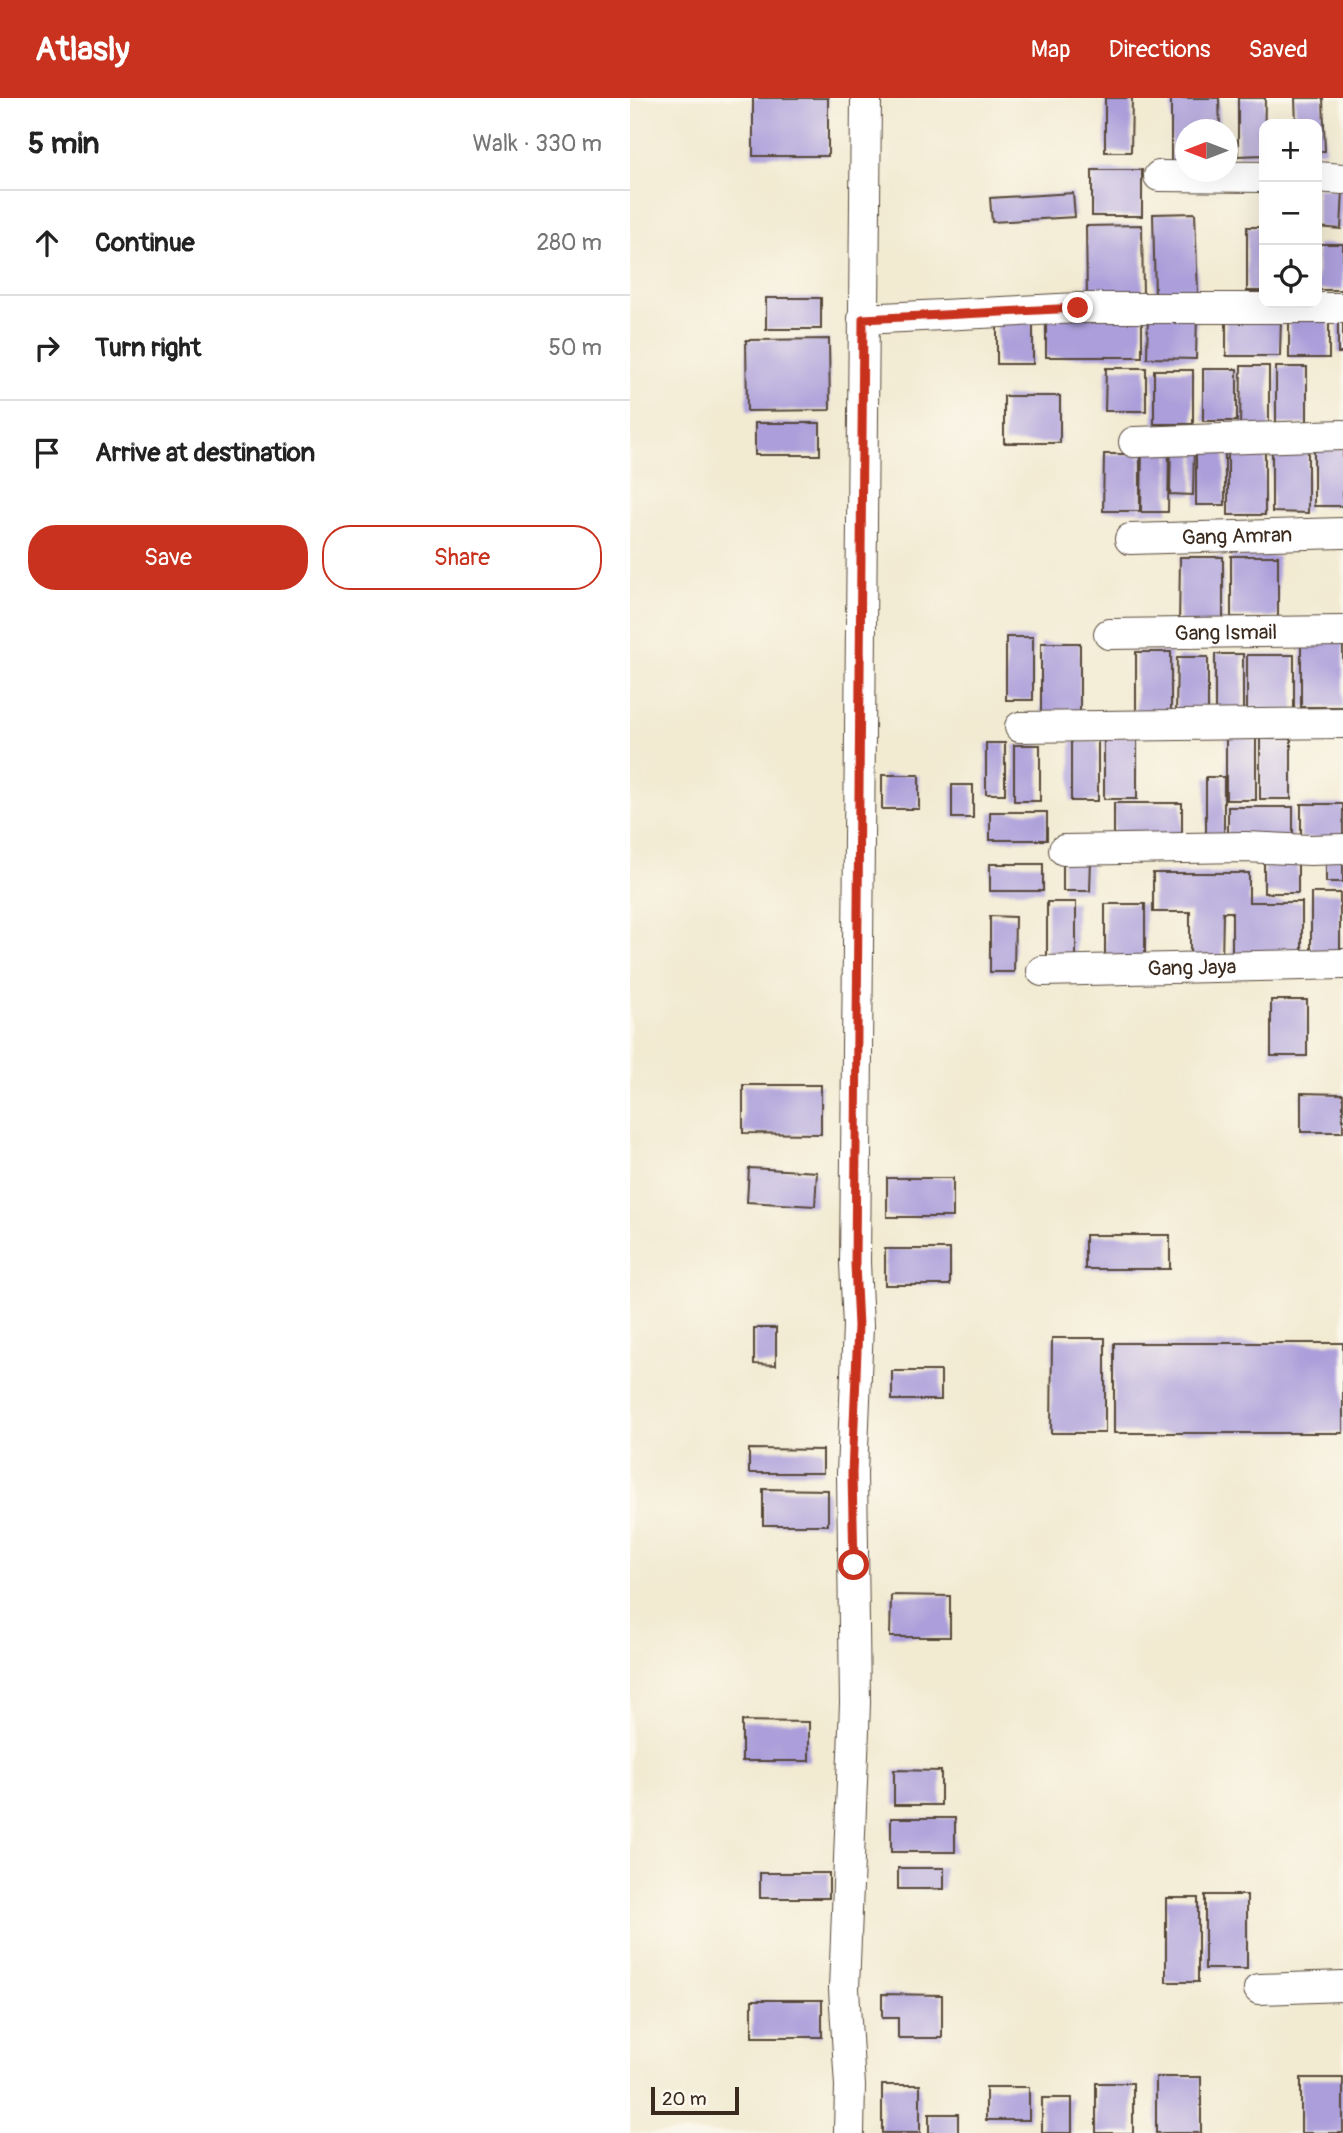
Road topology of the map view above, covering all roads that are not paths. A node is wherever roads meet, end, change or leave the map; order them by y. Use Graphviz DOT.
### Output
graph roads {
  1 [pos="866,98"];
  2 [pos="1159,176"];
  3 [pos="1259,177"];
  4 [pos="1322,177"];
  5 [pos="1343,179"];
  6 [pos="1343,308"];
  7 [pos="863,319"];
  8 [pos="1343,435"];
  9 [pos="1133,442"];
  10 [pos="1343,533"];
  11 [pos="1130,539"];
  12 [pos="1343,631"];
  13 [pos="1109,634"];
  14 [pos="1343,723"];
  15 [pos="1020,727"];
  16 [pos="1343,849"];
  17 [pos="1064,850"];
  18 [pos="1343,964"];
  19 [pos="1042,971"];
  20 [pos="1343,1986"];
  21 [pos="1259,1989"];
  22 [pos="849,2133"];
  1 -- 7 [label="street"];
  2 -- 3 [label="street"];
  4 -- 5 [label="street"];
  6 -- 7 [label="street"];
  7 -- 22 [label="street"];
  8 -- 9 [label="street"];
  10 -- 11 [label="street, Gang Amran"];
  12 -- 13 [label="street, Gang Ismail"];
  14 -- 15 [label="street"];
  16 -- 17 [label="street"];
  18 -- 19 [label="street, Gang Jaya"];
  20 -- 21 [label="street"];
}
